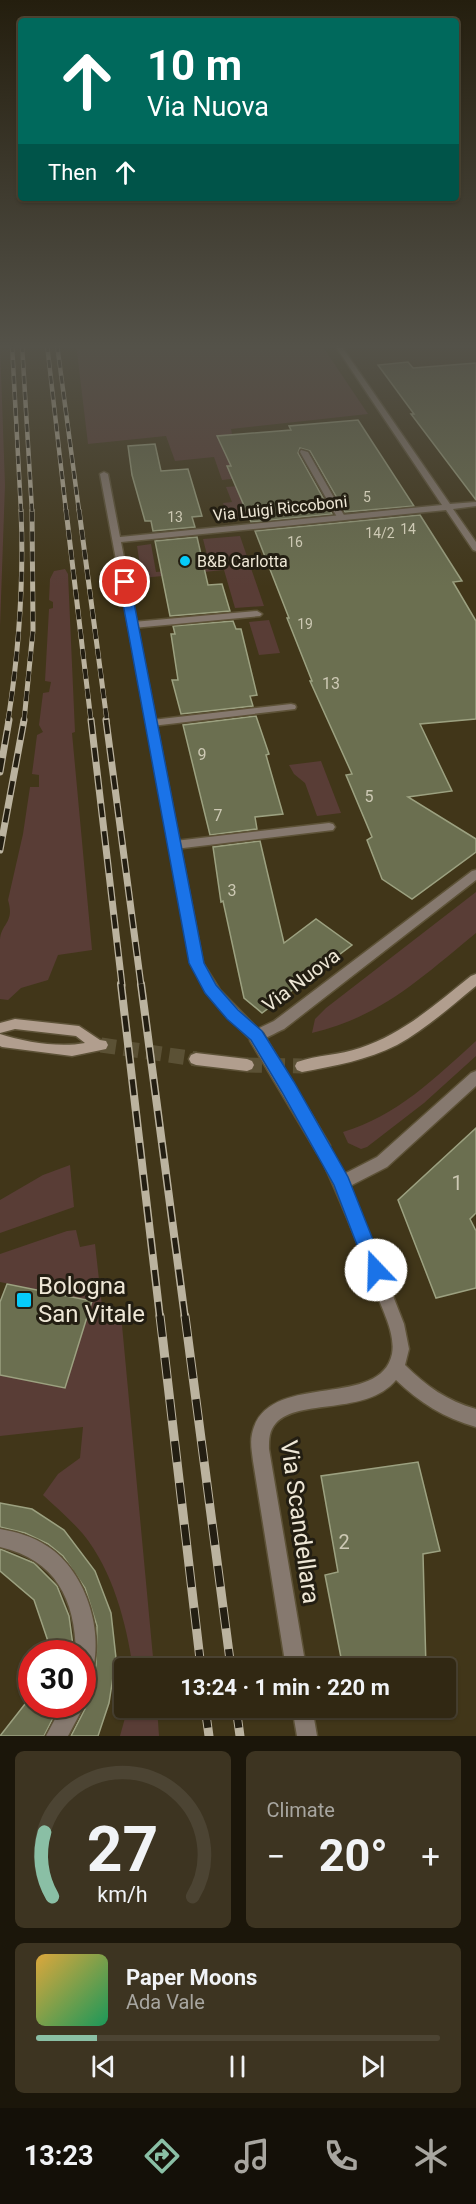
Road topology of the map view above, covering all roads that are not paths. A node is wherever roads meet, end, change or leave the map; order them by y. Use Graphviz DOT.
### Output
graph roads {
  1 [pos="392,425"];
  2 [pos="304,452"];
  3 [pos="104,474"];
  4 [pos="476,504"];
  5 [pos="447,507"];
  6 [pos="341,518"];
  7 [pos="117,540"];
  8 [pos="476,548"];
  9 [pos="257,614"];
  10 [pos="133,625"];
  11 [pos="291,707"];
  12 [pos="152,723"];
  13 [pos="329,827"];
  14 [pos="175,845"];
  15 [pos="476,874"];
  16 [pos="476,979"];
  17 [pos="0,1028"];
  18 [pos="256,1036"];
  19 [pos="0,1039"];
  20 [pos="196,1059"];
  21 [pos="248,1065"];
  22 [pos="302,1066"];
  23 [pos="476,1077"];
  24 [pos="344,1189"];
  25 [pos="396,1367"];
  26 [pos="476,1418"];
  27 [pos="0,1538"];
  28 [pos="85,1640"];
  29 [pos="294,1658"];
  30 [pos="67,1718"];
  31 [pos="304,1718"];
  32 [pos="56,1736"];
  33 [pos="307,1736"];
  1 -- 5 [label="street"];
  2 -- 6 [label="street"];
  3 -- 7 [label="street"];
  4 -- 5 [label="street, Via Luigi Riccoboni"];
  5 -- 6 [label="street, Via Luigi Riccoboni"];
  5 -- 8 [label="street"];
  6 -- 7 [label="street, Via Luigi Riccoboni"];
  7 -- 10 [label="street"];
  9 -- 10 [label="street"];
  10 -- 12 [label="street"];
  11 -- 12 [label="street"];
  12 -- 14 [label="street"];
  13 -- 14 [label="street"];
  14 -- 18 [label="street"];
  15 -- 18 [label="street, Via Nuova"];
  16 -- 22 [label="main road"];
  17 -- 19 [label="main road"];
  18 -- 24 [label="street, Via Nuova, bridge"];
  20 -- 21 [label="main road"];
  23 -- 24 [label="street"];
  24 -- 25 [label="street, Via Nuova"];
  25 -- 26 [label="street"];
  25 -- 29 [label="street, Via Scandellara"];
  27 -- 28 [label="street"];
  30 -- 32 [label="street"];
  31 -- 33 [label="street"];
}
